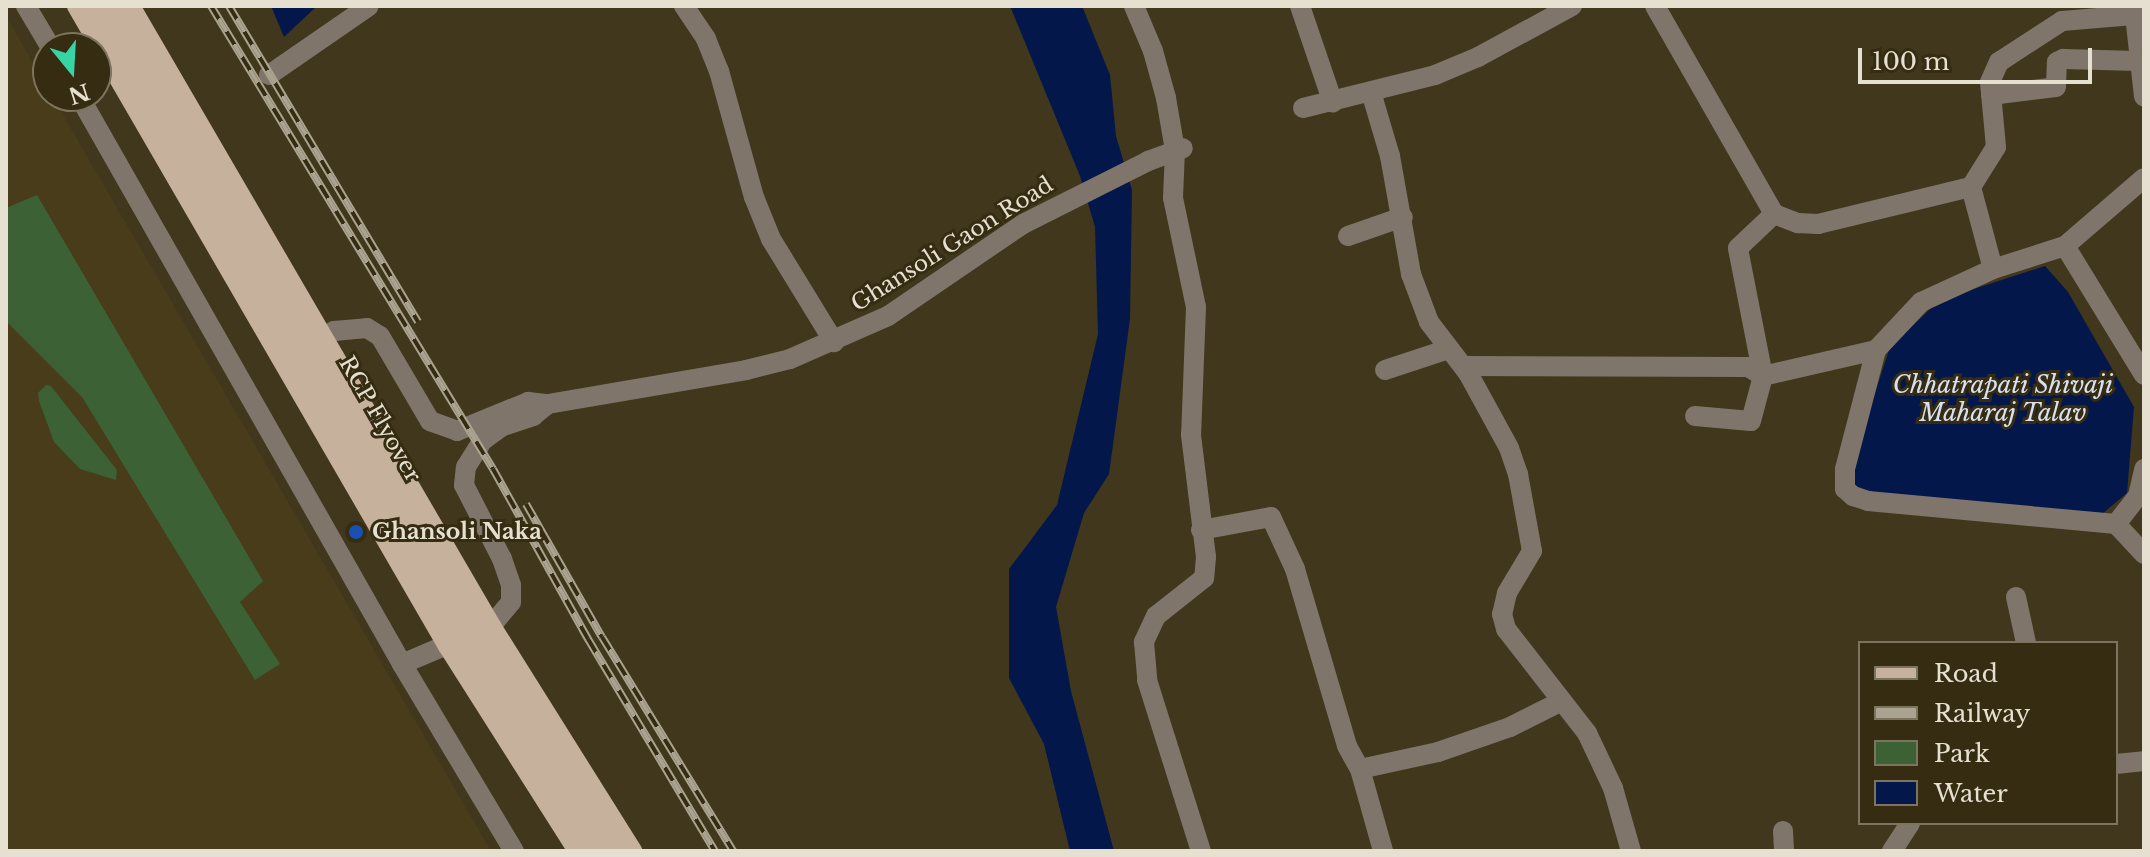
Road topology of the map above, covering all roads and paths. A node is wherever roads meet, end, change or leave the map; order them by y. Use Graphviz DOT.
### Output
graph roads {
  1 [pos="26,6"];
  2 [pos="77,6"];
  3 [pos="94,6"];
  4 [pos="112,6"];
  5 [pos="130,6"];
  6 [pos="369,6"];
  7 [pos="684,6"];
  8 [pos="1300,6"];
  9 [pos="1572,6"];
  10 [pos="1655,6"];
  11 [pos="1136,7"];
  12 [pos="2134,10"];
  13 [pos="1547,12"];
  14 [pos="2060,13"];
  15 [pos="41,32"];
  16 [pos="2138,61"];
  17 [pos="269,75"];
  18 [pos="1371,92"];
  19 [pos="1991,95"];
  20 [pos="2144,96"];
  21 [pos="1333,103"];
  22 [pos="1303,108"];
  23 [pos="88,112"];
  24 [pos="1179,149"];
  25 [pos="2144,178"];
  26 [pos="1971,187"];
  27 [pos="1774,214"];
  28 [pos="1403,217"];
  29 [pos="1348,236"];
  30 [pos="2065,246"];
  31 [pos="1993,269"];
  32 [pos="322,337"];
  33 [pos="834,342"];
  34 [pos="1449,349"];
  35 [pos="1876,350"];
  36 [pos="284,358"];
  37 [pos="1463,366"];
  38 [pos="1385,370"];
  39 [pos="1756,372"];
  40 [pos="2144,375"];
  41 [pos="548,404"];
  42 [pos="1695,416"];
  43 [pos="2144,469"];
  44 [pos="2116,524"];
  45 [pos="1201,530"];
  46 [pos="2144,554"];
  47 [pos="2016,597"];
  48 [pos="491,626"];
  49 [pos="2026,641"];
  50 [pos="448,646"];
  51 [pos="402,664"];
  52 [pos="1562,701"];
  53 [pos="2144,761"];
  54 [pos="2118,764"];
  55 [pos="1360,769"];
  56 [pos="1909,825"];
  57 [pos="514,851"];
  58 [pos="578,851"];
  59 [pos="596,851"];
  60 [pos="614,851"];
  61 [pos="632,851"];
  62 [pos="1201,851"];
  63 [pos="1383,851"];
  64 [pos="1631,851"];
  65 [pos="1892,851"];
  1 -- 15 [label="street"];
  2 -- 36 [label="main road"];
  3 -- 59 [label="main road, RCP Flyover, bridge"];
  4 -- 60 [label="main road, RCP Flyover, bridge"];
  5 -- 32 [label="main road"];
  6 -- 17 [label="street"];
  7 -- 33 [label="street"];
  8 -- 21 [label="street"];
  9 -- 13 [label="street"];
  10 -- 27 [label="street"];
  11 -- 24 [label="street"];
  12 -- 14 [label="street"];
  12 -- 16 [label="street"];
  13 -- 18 [label="street"];
  14 -- 19 [label="street"];
  16 -- 19 [label="street"];
  16 -- 20 [label="street"];
  18 -- 21 [label="street"];
  18 -- 28 [label="street"];
  19 -- 26 [label="street"];
  21 -- 22 [label="street"];
  23 -- 51 [label="street"];
  24 -- 33 [label="street, Ghansoli Gaon Road"];
  24 -- 45 [label="street"];
  25 -- 30 [label="street"];
  26 -- 27 [label="street"];
  26 -- 31 [label="street"];
  27 -- 39 [label="street"];
  28 -- 29 [label="street"];
  28 -- 34 [label="street"];
  30 -- 31 [label="street"];
  30 -- 40 [label="street"];
  31 -- 35 [label="street"];
  32 -- 36 [label="street, Ghansoli Gaon Road"];
  32 -- 41 [label="street, Ghansoli Gaon Road"];
  32 -- 48 [label="main road"];
  33 -- 41 [label="street, Ghansoli Gaon Road"];
  34 -- 37 [label="street"];
  34 -- 38 [label="street"];
  35 -- 39 [label="street"];
  35 -- 44 [label="street"];
  36 -- 50 [label="main road"];
  37 -- 39 [label="street"];
  37 -- 52 [label="street"];
  39 -- 42 [label="street"];
  41 -- 48 [label="street"];
  43 -- 44 [label="street"];
  44 -- 46 [label="street"];
  45 -- 55 [label="street"];
  45 -- 62 [label="street"];
  47 -- 49 [label="street"];
  48 -- 50 [label="street"];
  48 -- 61 [label="main road"];
  50 -- 51 [label="street"];
  50 -- 58 [label="main road"];
  51 -- 57 [label="street"];
  52 -- 55 [label="street"];
  52 -- 64 [label="street"];
  53 -- 54 [label="street"];
  55 -- 63 [label="street"];
  56 -- 65 [label="street"];
}
